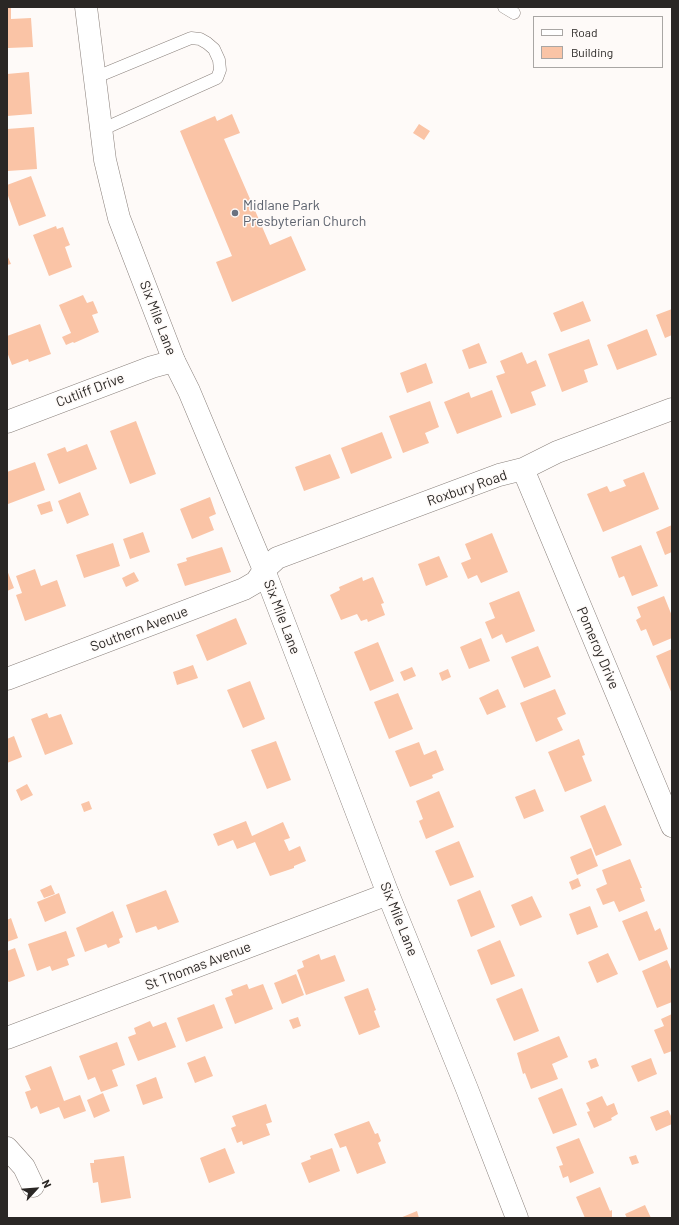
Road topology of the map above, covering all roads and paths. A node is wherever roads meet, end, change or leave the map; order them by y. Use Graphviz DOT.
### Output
graph roads {
  1 [pos="86,7"];
  2 [pos="94,78"];
  3 [pos="101,130"];
  4 [pos="174,361"];
  5 [pos="672,409"];
  6 [pos="7,422"];
  7 [pos="523,469"];
  8 [pos="264,570"];
  9 [pos="7,679"];
  10 [pos="672,826"];
  11 [pos="388,894"];
  12 [pos="7,1038"];
  13 [pos="7,1148"];
  14 [pos="33,1186"];
  15 [pos="517,1218"];
  1 -- 2 [label="street, Six Mile Lane"];
  2 -- 3 [label="street, Six Mile Lane"];
  2 -- 3 [label="lane"];
  3 -- 4 [label="street, Six Mile Lane"];
  4 -- 6 [label="street, Cutliff Drive"];
  4 -- 8 [label="street, Six Mile Lane"];
  5 -- 7 [label="street, Roxbury Road"];
  7 -- 8 [label="street, Roxbury Road"];
  7 -- 10 [label="street, Pomeroy Drive"];
  8 -- 9 [label="street, Southern Avenue"];
  8 -- 11 [label="street, Six Mile Lane"];
  11 -- 12 [label="street, St Thomas Avenue"];
  11 -- 15 [label="street, Six Mile Lane"];
  13 -- 14 [label="street"];
}
